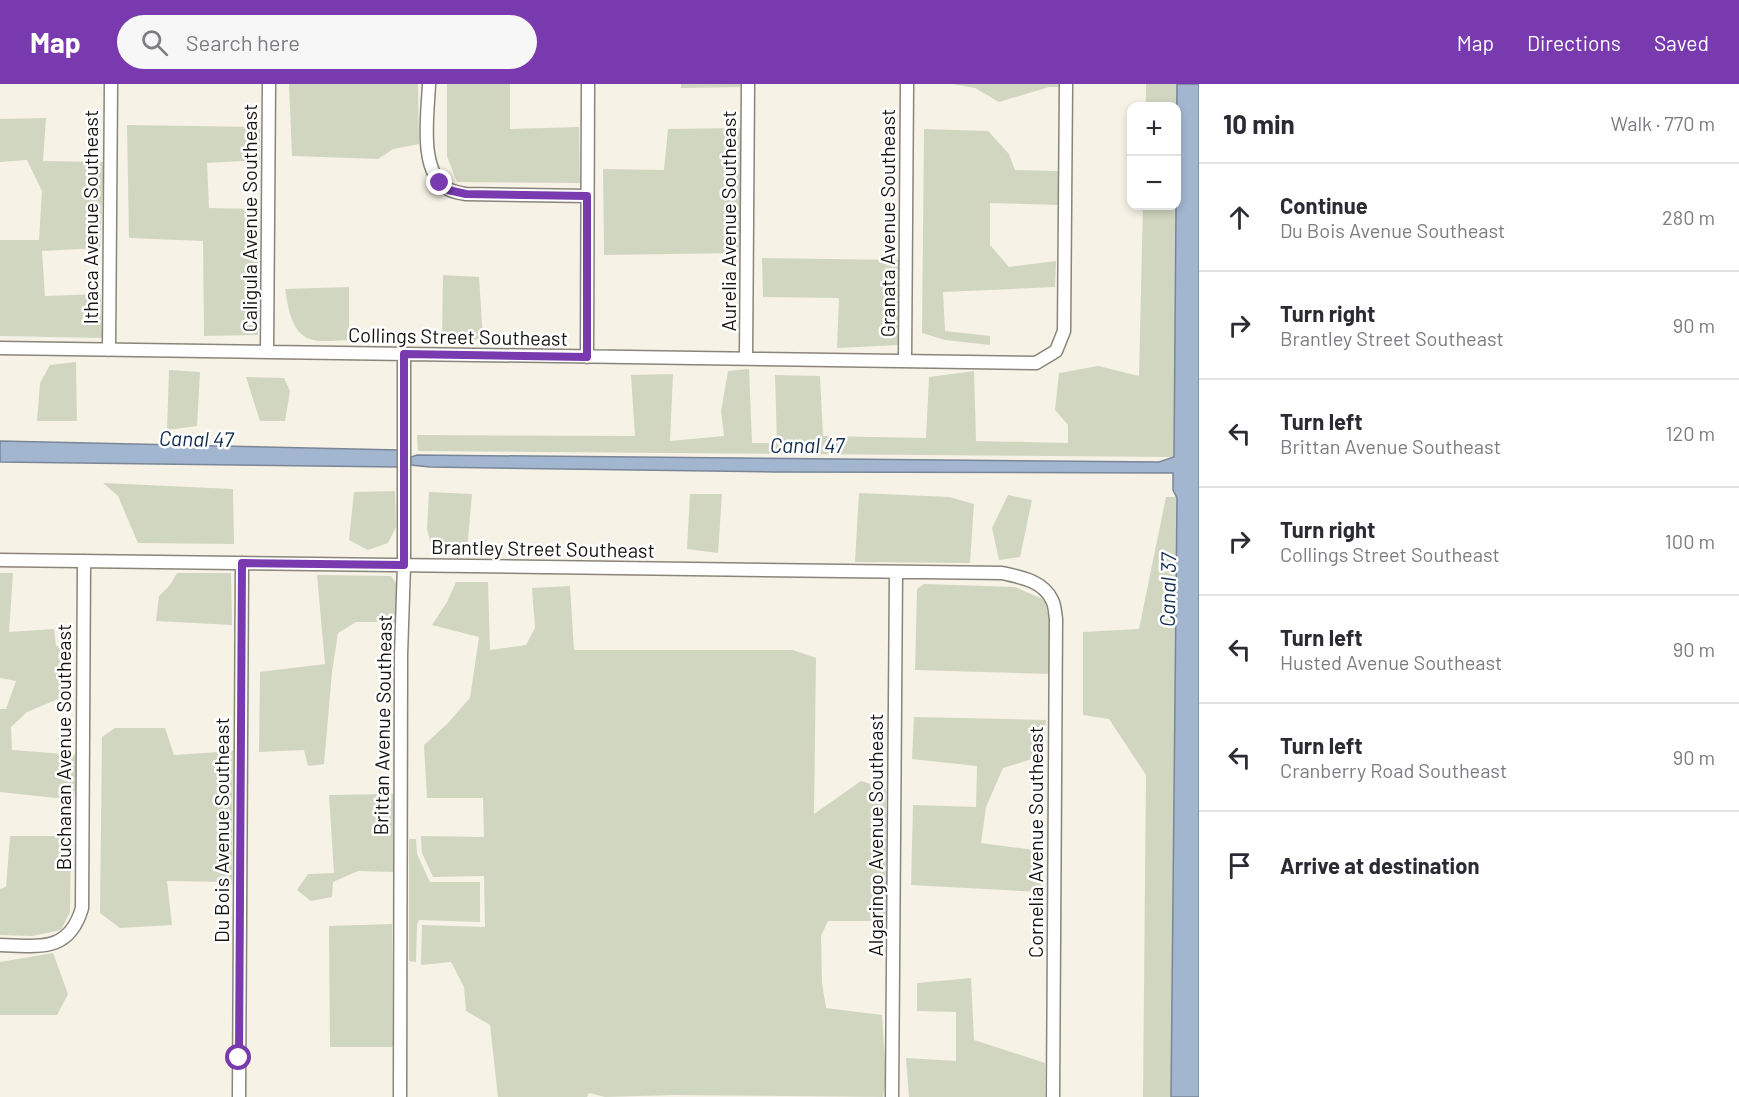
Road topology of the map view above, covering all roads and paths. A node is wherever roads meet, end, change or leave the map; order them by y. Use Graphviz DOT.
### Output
graph roads {
  1 [pos="111,84"];
  2 [pos="269,84"];
  3 [pos="429,84"];
  4 [pos="588,84"];
  5 [pos="748,84"];
  6 [pos="907,84"];
  7 [pos="1066,84"];
  8 [pos="587,196"];
  9 [pos="0,348"];
  10 [pos="109,350"];
  11 [pos="267,352"];
  12 [pos="404,354"];
  13 [pos="587,357"];
  14 [pos="746,358"];
  15 [pos="905,361"];
  16 [pos="0,560"];
  17 [pos="84,561"];
  18 [pos="242,563"];
  19 [pos="404,565"];
  20 [pos="896,573"];
  21 [pos="1044,590"];
  22 [pos="0,945"];
  23 [pos="239,1097"];
  24 [pos="399,1097"];
  25 [pos="892,1097"];
  26 [pos="1053,1097"];
  1 -- 10 [label="street, Ithaca Avenue Southeast"];
  2 -- 11 [label="street, Caligula Avenue Southeast"];
  3 -- 8 [label="street"];
  4 -- 8 [label="street"];
  5 -- 14 [label="street, Aurelia Avenue Southeast"];
  6 -- 15 [label="street, Granata Avenue Southeast"];
  7 -- 15 [label="street, Collings Street Southeast"];
  8 -- 13 [label="street"];
  9 -- 10 [label="street, Collings Street Southeast"];
  10 -- 11 [label="street, Collings Street Southeast"];
  11 -- 12 [label="street, Collings Street Southeast"];
  12 -- 13 [label="street, Collings Street Southeast"];
  12 -- 19 [label="street, Brittan Avenue Southeast"];
  13 -- 14 [label="street, Collings Street Southeast"];
  14 -- 15 [label="street, Collings Street Southeast"];
  16 -- 17 [label="street, Brantley Street Southeast"];
  17 -- 18 [label="street, Brantley Street Southeast"];
  17 -- 22 [label="street, Buchanan Avenue Southeast"];
  18 -- 19 [label="street, Brantley Street Southeast"];
  18 -- 23 [label="street, Du Bois Avenue Southeast"];
  19 -- 20 [label="street, Brantley Street Southeast"];
  19 -- 24 [label="street, Brittan Avenue Southeast"];
  20 -- 21 [label="street, Brantley Street Southeast"];
  20 -- 25 [label="street, Algaringo Avenue Southeast"];
  21 -- 26 [label="street, Cornelia Avenue Southeast"];
}
